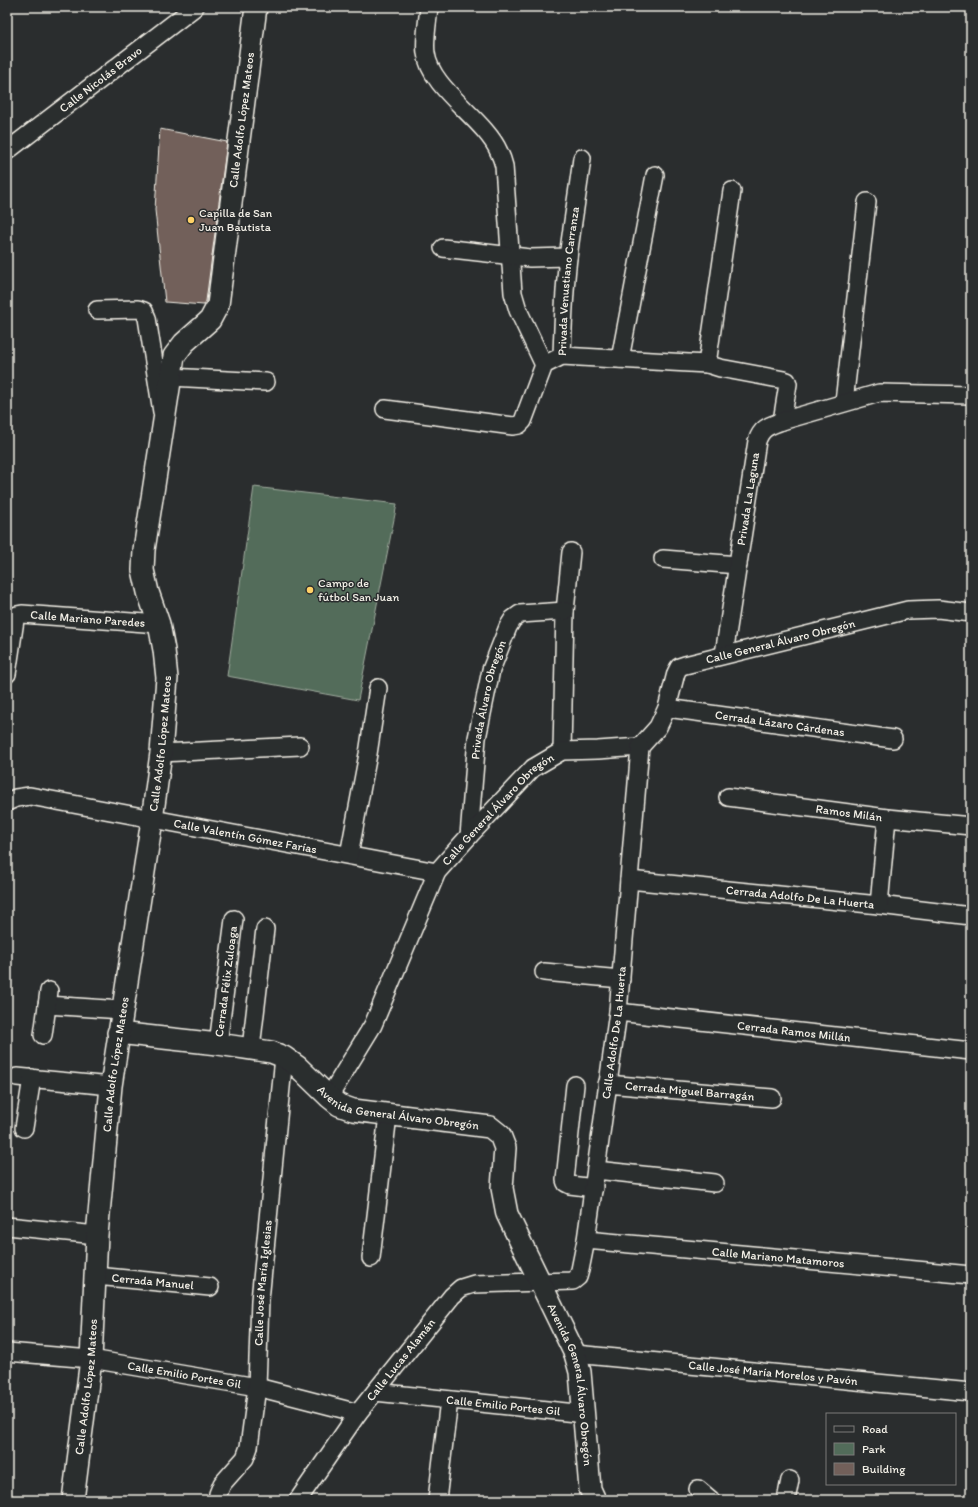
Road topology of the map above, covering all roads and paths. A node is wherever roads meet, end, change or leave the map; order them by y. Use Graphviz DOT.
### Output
graph roads {
  1 [pos="195,7"];
  2 [pos="256,7"];
  3 [pos="429,7"];
  4 [pos="7,151"];
  5 [pos="582,158"];
  6 [pos="655,175"];
  7 [pos="732,190"];
  8 [pos="867,202"];
  9 [pos="443,248"];
  10 [pos="510,256"];
  11 [pos="568,257"];
  12 [pos="97,310"];
  13 [pos="562,356"];
  14 [pos="620,358"];
  15 [pos="707,364"];
  16 [pos="544,365"];
  17 [pos="170,377"];
  18 [pos="266,382"];
  19 [pos="971,395"];
  20 [pos="844,402"];
  21 [pos="385,409"];
  22 [pos="782,421"];
  23 [pos="163,422"];
  24 [pos="571,552"];
  25 [pos="663,559"];
  26 [pos="738,565"];
  27 [pos="564,611"];
  28 [pos="971,613"];
  29 [pos="159,624"];
  30 [pos="724,654"];
  31 [pos="7,674"];
  32 [pos="378,688"];
  33 [pos="667,708"];
  34 [pos="893,739"];
  35 [pos="300,746"];
  36 [pos="640,747"];
  37 [pos="562,751"];
  38 [pos="161,753"];
  39 [pos="728,797"];
  40 [pos="7,802"];
  41 [pos="887,818"];
  42 [pos="152,820"];
  43 [pos="971,826"];
  44 [pos="469,836"];
  45 [pos="348,855"];
  46 [pos="437,872"];
  47 [pos="629,880"];
  48 [pos="879,905"];
  49 [pos="971,916"];
  50 [pos="234,919"];
  51 [pos="265,929"];
  52 [pos="544,972"];
  53 [pos="621,979"];
  54 [pos="122,1010"];
  55 [pos="618,1012"];
  56 [pos="118,1033"];
  57 [pos="43,1035"];
  58 [pos="218,1044"];
  59 [pos="251,1048"];
  60 [pos="971,1051"];
  61 [pos="284,1057"];
  62 [pos="608,1084"];
  63 [pos="575,1085"];
  64 [pos="111,1086"];
  65 [pos="329,1097"];
  66 [pos="772,1098"];
  67 [pos="388,1115"];
  68 [pos="24,1128"];
  69 [pos="596,1170"];
  70 [pos="715,1183"];
  71 [pos="594,1188"];
  72 [pos="7,1226"];
  73 [pos="97,1235"];
  74 [pos="586,1240"];
  75 [pos="370,1258"];
  76 [pos="971,1275"];
  77 [pos="96,1276"];
  78 [pos="540,1282"];
  79 [pos="210,1287"];
  80 [pos="7,1352"];
  81 [pos="575,1354"];
  82 [pos="91,1359"];
  83 [pos="258,1387"];
  84 [pos="375,1392"];
  85 [pos="971,1392"];
  86 [pos="449,1400"];
  87 [pos="358,1413"];
  88 [pos="585,1414"];
  89 [pos="790,1480"];
  90 [pos="698,1490"];
  91 [pos="73,1500"];
  92 [pos="217,1500"];
  93 [pos="298,1500"];
  94 [pos="437,1500"];
  95 [pos="595,1500"];
  96 [pos="711,1500"];
  97 [pos="786,1500"];
  1 -- 4 [label="street, Calle Nicolás Bravo"];
  2 -- 17 [label="main road, Calle Adolfo López Mateos"];
  3 -- 10 [label="street"];
  5 -- 11 [label="street, Privada Venustiano Carranza"];
  6 -- 14 [label="street"];
  7 -- 15 [label="street"];
  8 -- 20 [label="street"];
  9 -- 10 [label="street"];
  10 -- 11 [label="street"];
  10 -- 16 [label="street"];
  11 -- 13 [label="street, Privada Venustiano Carranza"];
  12 -- 23 [label="street"];
  13 -- 14 [label="street, Privada Venustiano Carranza"];
  13 -- 16 [label="street"];
  14 -- 15 [label="street, Privada Venustiano Carranza"];
  15 -- 22 [label="street, Privada Venustiano Carranza"];
  16 -- 21 [label="street"];
  17 -- 18 [label="street"];
  17 -- 23 [label="main road, Calle Adolfo López Mateos"];
  19 -- 20 [label="street, Privada La Laguna"];
  20 -- 22 [label="street, Privada La Laguna"];
  22 -- 26 [label="street, Privada La Laguna"];
  23 -- 29 [label="main road, Calle Adolfo López Mateos"];
  24 -- 27 [label="street"];
  25 -- 26 [label="street"];
  26 -- 30 [label="street, Privada La Laguna"];
  27 -- 37 [label="street"];
  27 -- 44 [label="street, Privada Álvaro Obregón"];
  28 -- 30 [label="street, Calle General Álvaro Obregón"];
  29 -- 31 [label="street, Calle Mariano Paredes"];
  29 -- 38 [label="main road, Calle Adolfo López Mateos"];
  30 -- 33 [label="street, Calle General Álvaro Obregón"];
  32 -- 45 [label="street"];
  33 -- 34 [label="street, Cerrada Lázaro Cárdenas"];
  33 -- 36 [label="street, Calle General Álvaro Obregón"];
  35 -- 38 [label="street"];
  36 -- 37 [label="street, Calle General Álvaro Obregón"];
  36 -- 47 [label="street, Calle Adolfo De La Huerta"];
  37 -- 44 [label="street, Calle General Álvaro Obregón"];
  38 -- 42 [label="main road, Calle Adolfo López Mateos"];
  39 -- 41 [label="street, Ramos Milán"];
  40 -- 42 [label="street, Calle Valentín Gómez Farías"];
  41 -- 43 [label="street, Ramos Milán"];
  41 -- 48 [label="street"];
  42 -- 45 [label="street, Calle Valentín Gómez Farías"];
  42 -- 54 [label="main road, Calle Adolfo López Mateos"];
  44 -- 46 [label="street, Calle General Álvaro Obregón"];
  45 -- 46 [label="street, Calle Valentín Gómez Farías"];
  46 -- 65 [label="street, Calle General Álvaro Obregón"];
  47 -- 48 [label="street, Cerrada Adolfo De La Huerta"];
  47 -- 53 [label="street, Calle Adolfo De La Huerta"];
  48 -- 49 [label="street, Cerrada Adolfo De La Huerta"];
  50 -- 58 [label="street, Cerrada Félix Zuloaga"];
  51 -- 59 [label="street"];
  52 -- 53 [label="street"];
  53 -- 55 [label="street, Calle Adolfo De La Huerta"];
  54 -- 56 [label="main road, Calle Adolfo López Mateos"];
  54 -- 57 [label="street"];
  55 -- 60 [label="street, Cerrada Ramos Millán"];
  55 -- 62 [label="street, Calle Adolfo De La Huerta"];
  56 -- 58 [label="main road, Avenida General Álvaro Obregón"];
  56 -- 64 [label="main road, Calle Adolfo López Mateos"];
  58 -- 59 [label="main road, Avenida General Álvaro Obregón"];
  59 -- 61 [label="main road, Avenida General Álvaro Obregón"];
  61 -- 65 [label="main road, Avenida General Álvaro Obregón"];
  61 -- 83 [label="street, Calle José María Iglesias"];
  62 -- 66 [label="street, Cerrada Miguel Barragán"];
  62 -- 69 [label="street, Calle Adolfo De La Huerta"];
  63 -- 71 [label="street"];
  64 -- 68 [label="street"];
  64 -- 73 [label="main road, Calle Adolfo López Mateos"];
  65 -- 67 [label="main road, Avenida General Álvaro Obregón"];
  67 -- 75 [label="street"];
  67 -- 78 [label="main road, Avenida General Álvaro Obregón"];
  69 -- 70 [label="street"];
  69 -- 71 [label="street, Calle Adolfo De La Huerta"];
  71 -- 74 [label="street, Calle Adolfo De La Huerta"];
  72 -- 73 [label="street"];
  73 -- 77 [label="main road, Calle Adolfo López Mateos"];
  74 -- 76 [label="street, Calle Mariano Matamoros"];
  74 -- 78 [label="street, Calle Adolfo De La Huerta"];
  77 -- 79 [label="street, Cerrada Manuel"];
  77 -- 82 [label="main road, Calle Adolfo López Mateos"];
  78 -- 81 [label="main road, Avenida General Álvaro Obregón"];
  78 -- 84 [label="street, Calle Lucas Alamán"];
  80 -- 82 [label="street, Calle Emilio Portes Gil"];
  81 -- 85 [label="street, Calle José María Morelos y Pavón"];
  81 -- 88 [label="main road, Avenida General Álvaro Obregón"];
  82 -- 83 [label="street, Calle Emilio Portes Gil"];
  82 -- 91 [label="main road, Calle Adolfo López Mateos"];
  83 -- 87 [label="street, Calle Emilio Portes Gil"];
  83 -- 92 [label="street, Calle José María Iglesias"];
  84 -- 86 [label="street, Calle Emilio Portes Gil"];
  84 -- 87 [label="street, Calle Lucas Alamán"];
  86 -- 88 [label="street, Calle Emilio Portes Gil"];
  86 -- 94 [label="street"];
  87 -- 93 [label="street, Calle Lucas Alamán"];
  88 -- 95 [label="main road, Avenida General Álvaro Obregón"];
  89 -- 97 [label="street"];
  90 -- 96 [label="street"];
}
